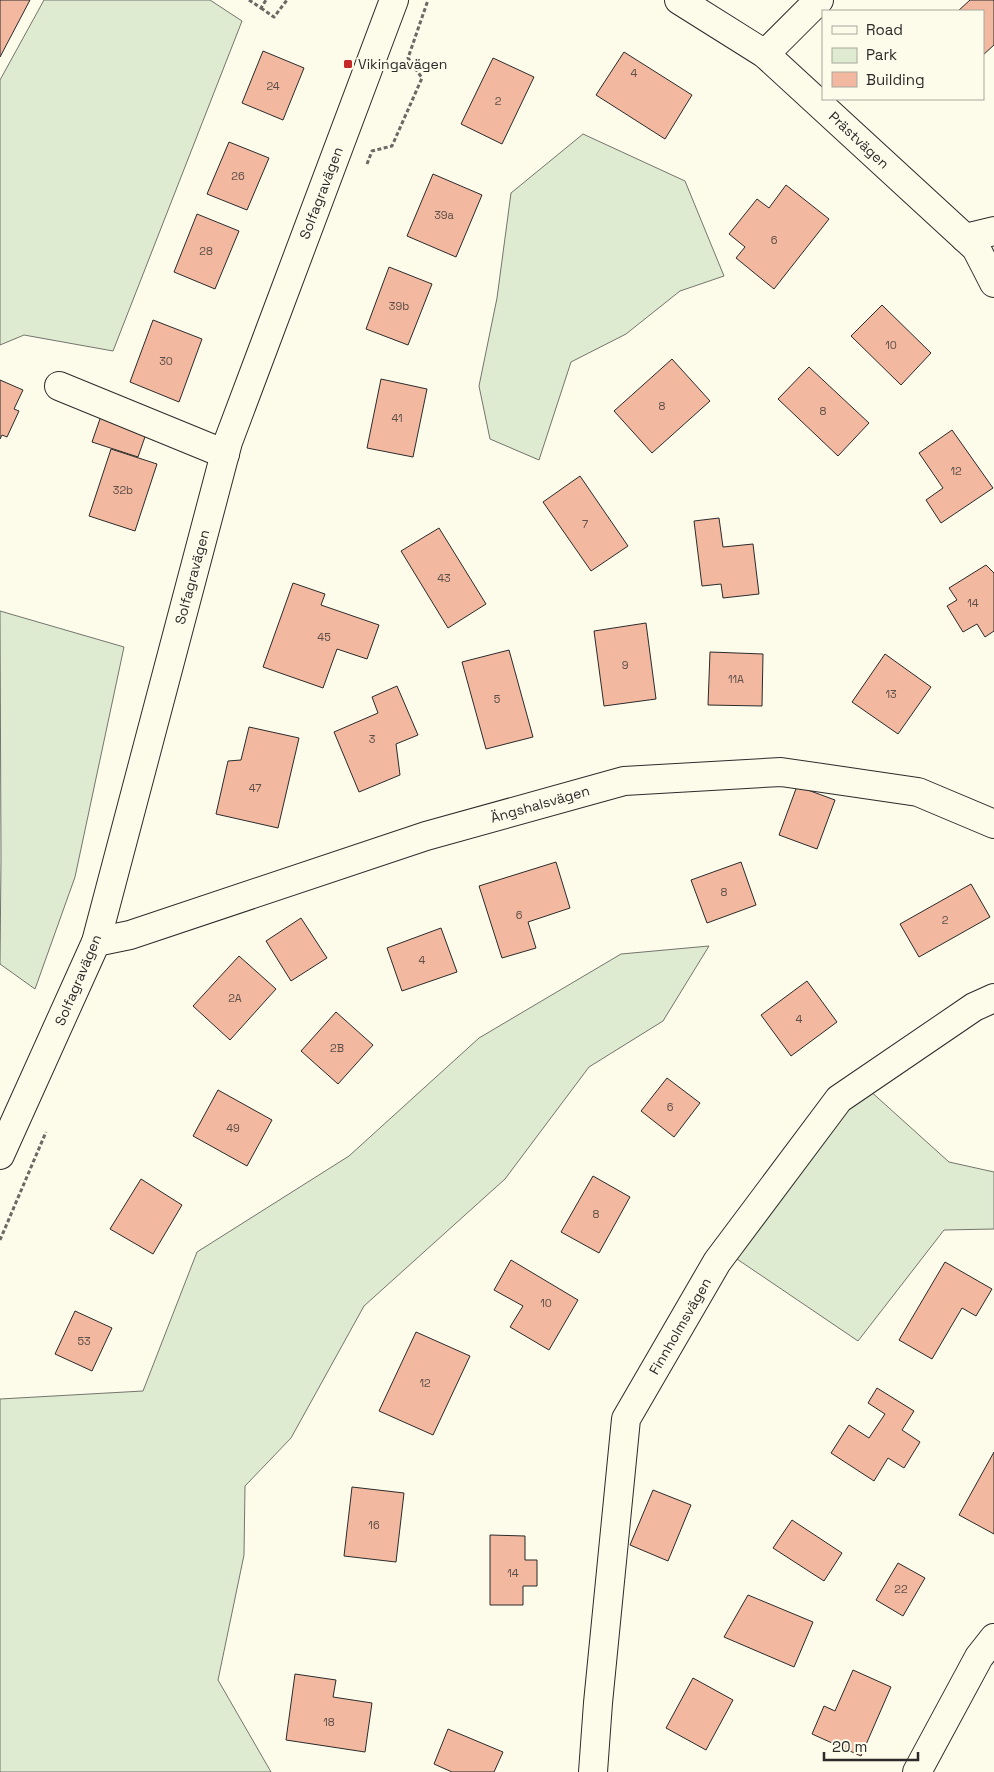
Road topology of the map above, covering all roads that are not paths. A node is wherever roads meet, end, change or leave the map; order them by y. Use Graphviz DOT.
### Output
graph roads {
  1 [pos="394,0"];
  2 [pos="679,0"];
  3 [pos="819,0"];
  4 [pos="765,54"];
  5 [pos="994,230"];
  6 [pos="965,238"];
  7 [pos="994,283"];
  8 [pos="60,386"];
  9 [pos="225,454"];
  10 [pos="994,824"];
  11 [pos="96,942"];
  12 [pos="994,998"];
  13 [pos="0,1155"];
  14 [pos="994,1638"];
  15 [pos="593,1772"];
  16 [pos="917,1772"];
  1 -- 9 [label="street, Solfagravägen"];
  2 -- 4 [label="street, Prästvägen"];
  3 -- 4 [label="street"];
  4 -- 6 [label="street, Prästvägen"];
  5 -- 6 [label="street"];
  6 -- 7 [label="street, Prästvägen"];
  8 -- 9 [label="street"];
  9 -- 11 [label="street, Solfagravägen"];
  10 -- 11 [label="street, Ängshalsvägen"];
  11 -- 13 [label="street, Solfagravägen"];
  12 -- 15 [label="street, Finnholmsvägen"];
  14 -- 16 [label="street"];
}
